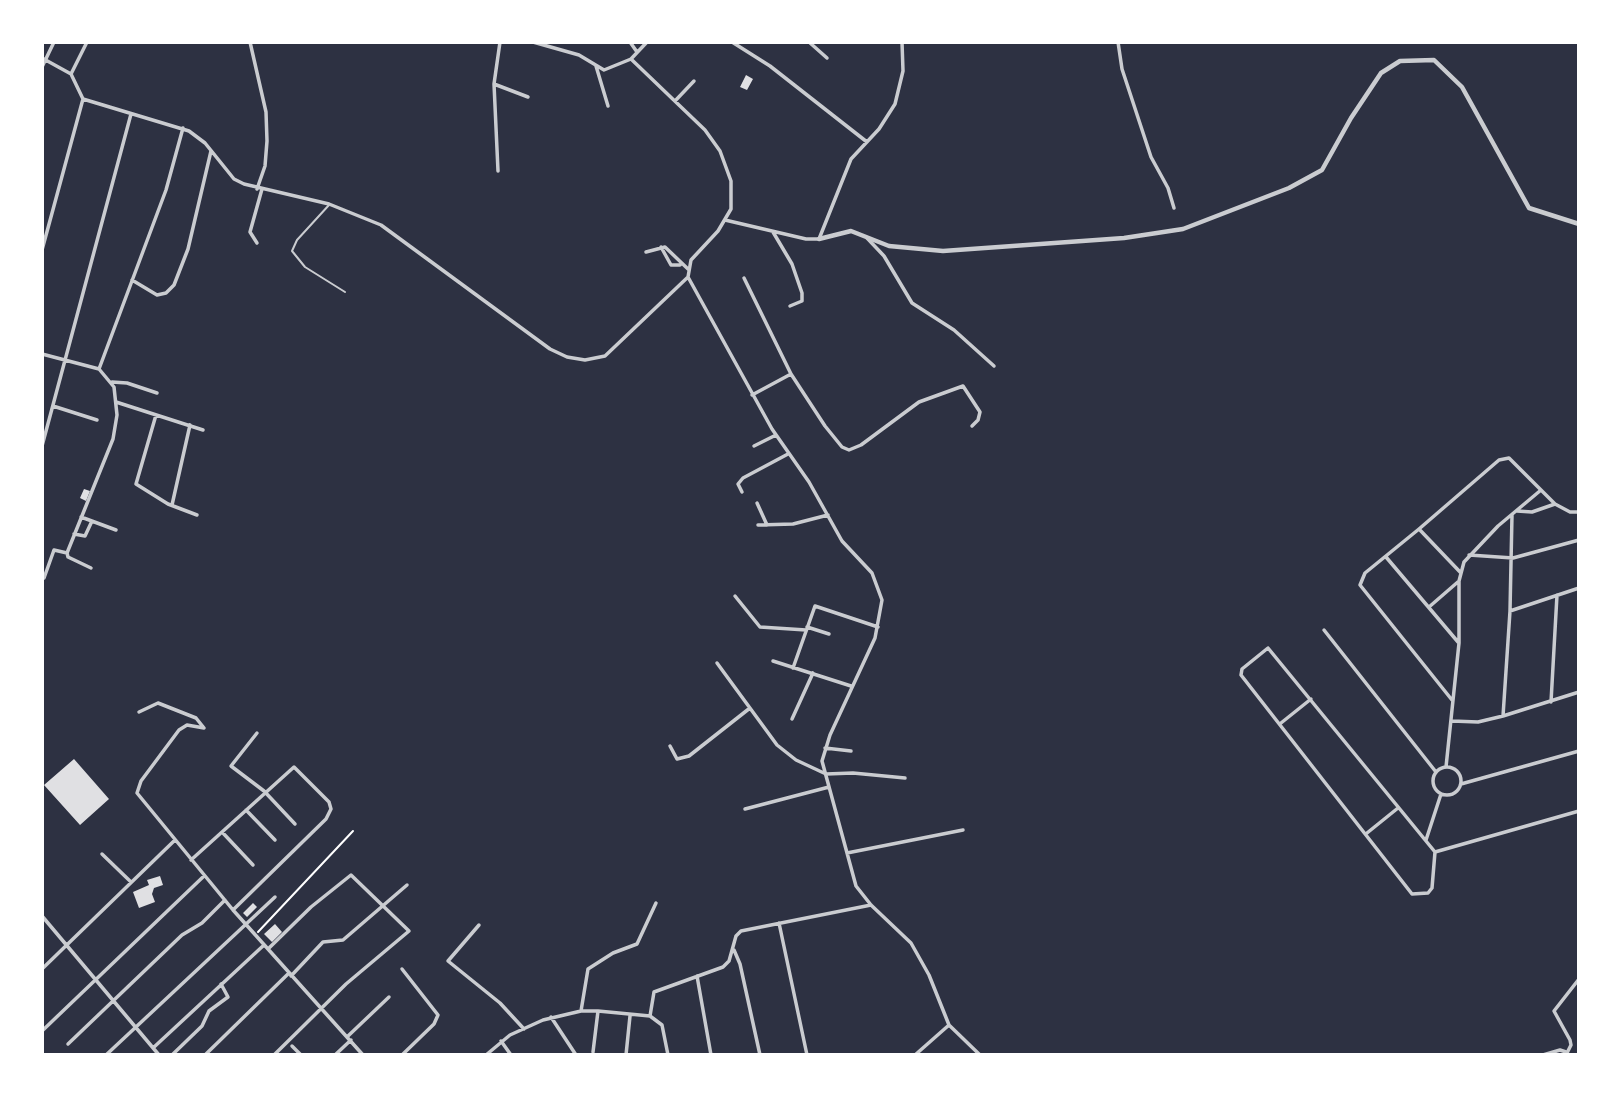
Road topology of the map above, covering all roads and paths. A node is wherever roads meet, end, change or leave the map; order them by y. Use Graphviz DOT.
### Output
graph roads {
  1 [pos="54,42"];
  2 [pos="87,42"];
  3 [pos="250,42"];
  4 [pos="500,42"];
  5 [pos="533,42"];
  6 [pos="630,42"];
  7 [pos="647,42"];
  8 [pos="732,42"];
  9 [pos="809,42"];
  10 [pos="902,42"];
  11 [pos="1118,42"];
  12 [pos="637,52"];
  13 [pos="43,58"];
  14 [pos="827,58"];
  15 [pos="631,59"];
  16 [pos="596,66"];
  17 [pos="42,67"];
  18 [pos="71,74"];
  19 [pos="694,80"];
  20 [pos="494,84"];
  21 [pos="528,97"];
  22 [pos="83,99"];
  23 [pos="675,101"];
  24 [pos="608,106"];
  25 [pos="131,113"];
  26 [pos="183,128"];
  27 [pos="867,142"];
  28 [pos="211,150"];
  29 [pos="498,171"];
  30 [pos="259,189"];
  31 [pos="330,204"];
  32 [pos="1174,208"];
  33 [pos="725,220"];
  34 [pos="1579,224"];
  35 [pos="772,232"];
  36 [pos="819,239"];
  37 [pos="867,239"];
  38 [pos="257,243"];
  39 [pos="661,247"];
  40 [pos="42,250"];
  41 [pos="646,252"];
  42 [pos="680,265"];
  43 [pos="688,269"];
  44 [pos="688,277"];
  45 [pos="744,278"];
  46 [pos="132,280"];
  47 [pos="345,292"];
  48 [pos="790,306"];
  49 [pos="42,354"];
  50 [pos="65,360"];
  51 [pos="994,366"];
  52 [pos="99,369"];
  53 [pos="791,374"];
  54 [pos="112,382"];
  55 [pos="157,393"];
  56 [pos="752,395"];
  57 [pos="116,402"];
  58 [pos="52,407"];
  59 [pos="156,415"];
  60 [pos="97,420"];
  61 [pos="190,425"];
  62 [pos="972,426"];
  63 [pos="204,430"];
  64 [pos="776,435"];
  65 [pos="42,446"];
  66 [pos="754,446"];
  67 [pos="788,454"];
  68 [pos="1541,490"];
  69 [pos="742,492"];
  70 [pos="757,503"];
  71 [pos="1555,504"];
  72 [pos="172,505"];
  73 [pos="1517,511"];
  74 [pos="1579,512"];
  75 [pos="197,515"];
  76 [pos="828,515"];
  77 [pos="1513,515"];
  78 [pos="81,517"];
  79 [pos="92,521"];
  80 [pos="758,525"];
  81 [pos="767,525"];
  82 [pos="1419,529"];
  83 [pos="116,530"];
  84 [pos="74,534"];
  85 [pos="1579,540"];
  86 [pos="67,552"];
  87 [pos="1469,555"];
  88 [pos="1386,556"];
  89 [pos="1513,558"];
  90 [pos="90,568"];
  91 [pos="1461,573"];
  92 [pos="44,578"];
  93 [pos="1459,581"];
  94 [pos="1579,588"];
  95 [pos="1557,595"];
  96 [pos="735,596"];
  97 [pos="1429,608"];
  98 [pos="1510,611"];
  99 [pos="878,627"];
  100 [pos="806,628"];
  101 [pos="1324,630"];
  102 [pos="829,634"];
  103 [pos="1459,643"];
  104 [pos="773,661"];
  105 [pos="717,663"];
  106 [pos="793,668"];
  107 [pos="813,673"];
  108 [pos="851,686"];
  109 [pos="1579,692"];
  110 [pos="1311,699"];
  111 [pos="1453,702"];
  112 [pos="1551,702"];
  113 [pos="750,708"];
  114 [pos="139,712"];
  115 [pos="1503,716"];
  116 [pos="792,719"];
  117 [pos="1452,721"];
  118 [pos="1281,723"];
  119 [pos="257,733"];
  120 [pos="670,746"];
  121 [pos="825,748"];
  122 [pos="851,751"];
  123 [pos="1579,751"];
  124 [pos="1446,767"];
  125 [pos="1436,772"];
  126 [pos="826,774"];
  127 [pos="905,778"];
  128 [pos="1461,784"];
  129 [pos="829,786"];
  130 [pos="264,791"];
  131 [pos="1441,794"];
  132 [pos="1398,808"];
  133 [pos="745,809"];
  134 [pos="246,810"];
  135 [pos="1579,811"];
  136 [pos="295,824"];
  137 [pos="963,830"];
  138 [pos="354,831"];
  139 [pos="222,832"];
  140 [pos="1366,834"];
  141 [pos="175,840"];
  142 [pos="275,840"];
  143 [pos="1426,841"];
  144 [pos="1435,852"];
  145 [pos="847,853"];
  146 [pos="102,854"];
  147 [pos="191,860"];
  148 [pos="253,865"];
  149 [pos="204,876"];
  150 [pos="131,882"];
  151 [pos="407,884"];
  152 [pos="275,897"];
  153 [pos="225,900"];
  154 [pos="656,903"];
  155 [pos="871,905"];
  156 [pos="383,906"];
  157 [pos="233,910"];
  158 [pos="42,916"];
  159 [pos="779,923"];
  160 [pos="245,924"];
  161 [pos="479,925"];
  162 [pos="256,935"];
  163 [pos="66,945"];
  164 [pos="266,947"];
  165 [pos="734,950"];
  166 [pos="42,969"];
  167 [pos="402,970"];
  168 [pos="290,975"];
  169 [pos="697,976"];
  170 [pos="1579,979"];
  171 [pos="96,981"];
  172 [pos="220,984"];
  173 [pos="389,997"];
  174 [pos="114,1002"];
  175 [pos="321,1008"];
  176 [pos="581,1011"];
  177 [pos="598,1011"];
  178 [pos="630,1016"];
  179 [pos="650,1016"];
  180 [pos="551,1017"];
  181 [pos="949,1025"];
  182 [pos="135,1027"];
  183 [pos="524,1029"];
  184 [pos="42,1031"];
  185 [pos="349,1038"];
  186 [pos="501,1041"];
  187 [pos="68,1044"];
  188 [pos="292,1046"];
  189 [pos="153,1048"];
  190 [pos="593,1052"];
  191 [pos="1566,1054"];
  192 [pos="106,1055"];
  193 [pos="159,1055"];
  194 [pos="172,1055"];
  195 [pos="205,1055"];
  196 [pos="274,1055"];
  197 [pos="301,1055"];
  198 [pos="335,1055"];
  199 [pos="363,1055"];
  200 [pos="402,1055"];
  201 [pos="486,1055"];
  202 [pos="511,1055"];
  203 [pos="576,1055"];
  204 [pos="626,1055"];
  205 [pos="668,1055"];
  206 [pos="711,1055"];
  207 [pos="760,1055"];
  208 [pos="807,1055"];
  209 [pos="915,1055"];
  210 [pos="980,1055"];
  211 [pos="1543,1055"];
  1 -- 13 [label="street"];
  2 -- 18 [label="street"];
  3 -- 30 [label="street"];
  4 -- 20 [label="street"];
  5 -- 16 [label="street"];
  6 -- 12 [label="street"];
  7 -- 12 [label="street"];
  8 -- 27 [label="street"];
  9 -- 14 [label="street"];
  10 -- 27 [label="street"];
  11 -- 32 [label="street"];
  12 -- 15 [label="street"];
  13 -- 17 [label="street"];
  13 -- 18 [label="street"];
  15 -- 16 [label="street"];
  15 -- 23 [label="street"];
  16 -- 24 [label="street"];
  18 -- 22 [label="street"];
  19 -- 23 [label="street"];
  20 -- 21 [label="street"];
  20 -- 29 [label="street"];
  22 -- 25 [label="street"];
  22 -- 40 [label="street"];
  23 -- 33 [label="street"];
  25 -- 26 [label="street"];
  25 -- 50 [label="street"];
  26 -- 28 [label="street"];
  26 -- 46 [label="street"];
  27 -- 36 [label="street"];
  28 -- 30 [label="street"];
  28 -- 46 [label="street"];
  30 -- 31 [label="street"];
  30 -- 38 [label="street"];
  31 -- 44 [label="street"];
  31 -- 47 [label="lane"];
  33 -- 35 [label="street"];
  33 -- 43 [label="street"];
  34 -- 37 [label="street"];
  35 -- 36 [label="street"];
  35 -- 48 [label="street"];
  36 -- 37 [label="street"];
  37 -- 51 [label="street"];
  39 -- 41 [label="street"];
  39 -- 42 [label="street"];
  39 -- 42 [label="street"];
  42 -- 43 [label="street"];
  43 -- 44 [label="street"];
  44 -- 56 [label="street"];
  45 -- 53 [label="street"];
  46 -- 52 [label="street"];
  49 -- 50 [label="street"];
  50 -- 52 [label="street"];
  50 -- 58 [label="street"];
  52 -- 54 [label="street"];
  53 -- 56 [label="street"];
  53 -- 62 [label="street"];
  54 -- 55 [label="street"];
  54 -- 57 [label="street"];
  56 -- 64 [label="street"];
  57 -- 59 [label="street"];
  57 -- 78 [label="street"];
  58 -- 60 [label="street"];
  58 -- 65 [label="street"];
  59 -- 61 [label="street"];
  59 -- 72 [label="street"];
  61 -- 63 [label="street"];
  61 -- 72 [label="street"];
  64 -- 66 [label="street"];
  64 -- 67 [label="street"];
  67 -- 69 [label="street"];
  67 -- 76 [label="street"];
  68 -- 71 [label="street"];
  68 -- 73 [label="street"];
  68 -- 82 [label="street"];
  70 -- 81 [label="street"];
  71 -- 73 [label="street"];
  71 -- 74 [label="street"];
  72 -- 75 [label="street"];
  73 -- 77 [label="street"];
  76 -- 81 [label="street"];
  76 -- 99 [label="street"];
  77 -- 87 [label="street"];
  77 -- 89 [label="street"];
  78 -- 79 [label="street"];
  78 -- 84 [label="street"];
  79 -- 83 [label="street"];
  79 -- 84 [label="street"];
  80 -- 81 [label="street"];
  82 -- 88 [label="street"];
  82 -- 91 [label="street"];
  84 -- 86 [label="street"];
  85 -- 89 [label="street"];
  86 -- 90 [label="street"];
  86 -- 92 [label="street"];
  87 -- 89 [label="street"];
  87 -- 91 [label="street"];
  88 -- 97 [label="street"];
  88 -- 111 [label="street"];
  89 -- 98 [label="street"];
  91 -- 93 [label="street"];
  93 -- 97 [label="street"];
  93 -- 103 [label="street"];
  94 -- 95 [label="street"];
  95 -- 98 [label="street"];
  95 -- 112 [label="street"];
  96 -- 100 [label="street"];
  97 -- 103 [label="street"];
  98 -- 115 [label="street"];
  99 -- 100 [label="street"];
  99 -- 108 [label="street"];
  100 -- 102 [label="street"];
  100 -- 106 [label="street"];
  101 -- 125 [label="street"];
  103 -- 111 [label="street"];
  104 -- 106 [label="street"];
  105 -- 113 [label="street"];
  106 -- 107 [label="street"];
  107 -- 108 [label="street"];
  107 -- 116 [label="street"];
  108 -- 121 [label="street"];
  109 -- 112 [label="street"];
  110 -- 118 [label="street"];
  110 -- 118 [label="street"];
  110 -- 132 [label="street"];
  111 -- 117 [label="street"];
  112 -- 115 [label="street"];
  113 -- 120 [label="street"];
  113 -- 126 [label="street"];
  114 -- 141 [label="street"];
  115 -- 117 [label="street"];
  117 -- 124 [label="street"];
  118 -- 140 [label="street"];
  119 -- 130 [label="street"];
  121 -- 122 [label="street"];
  121 -- 126 [label="street"];
  123 -- 128 [label="street"];
  124 -- 125 [label="street"];
  124 -- 128 [label="street"];
  125 -- 131 [label="street"];
  126 -- 127 [label="street"];
  126 -- 129 [label="street"];
  128 -- 131 [label="street"];
  129 -- 133 [label="street"];
  129 -- 145 [label="street"];
  130 -- 134 [label="street"];
  130 -- 136 [label="street"];
  130 -- 157 [label="street"];
  131 -- 143 [label="street"];
  132 -- 140 [label="street"];
  132 -- 143 [label="street"];
  134 -- 139 [label="street"];
  134 -- 142 [label="street"];
  135 -- 144 [label="street"];
  137 -- 145 [label="street"];
  138 -- 162 [label="path"];
  139 -- 147 [label="street"];
  139 -- 148 [label="street"];
  140 -- 144 [label="street"];
  141 -- 147 [label="street"];
  141 -- 150 [label="street"];
  143 -- 144 [label="street"];
  145 -- 155 [label="street"];
  146 -- 150 [label="street"];
  147 -- 149 [label="street"];
  149 -- 153 [label="street"];
  149 -- 171 [label="street"];
  150 -- 163 [label="street"];
  151 -- 156 [label="street"];
  152 -- 160 [label="street"];
  153 -- 157 [label="street"];
  153 -- 174 [label="street"];
  154 -- 176 [label="street"];
  155 -- 159 [label="street"];
  155 -- 181 [label="street"];
  156 -- 164 [label="street"];
  156 -- 168 [label="street"];
  156 -- 175 [label="street"];
  157 -- 160 [label="street"];
  158 -- 163 [label="street"];
  159 -- 165 [label="street"];
  159 -- 208 [label="street"];
  160 -- 162 [label="street"];
  160 -- 182 [label="street"];
  161 -- 183 [label="street"];
  162 -- 164 [label="street"];
  163 -- 166 [label="street"];
  163 -- 171 [label="street"];
  164 -- 168 [label="street"];
  164 -- 172 [label="street"];
  165 -- 169 [label="street"];
  165 -- 207 [label="street"];
  167 -- 200 [label="street"];
  168 -- 175 [label="street"];
  168 -- 195 [label="street"];
  169 -- 179 [label="street"];
  169 -- 206 [label="street"];
  170 -- 191 [label="street"];
  171 -- 174 [label="street"];
  171 -- 184 [label="street"];
  172 -- 189 [label="street"];
  172 -- 194 [label="street"];
  173 -- 185 [label="street"];
  174 -- 182 [label="street"];
  174 -- 187 [label="street"];
  175 -- 185 [label="street"];
  175 -- 196 [label="street"];
  176 -- 177 [label="street"];
  176 -- 180 [label="street"];
  177 -- 178 [label="street"];
  177 -- 190 [label="street"];
  178 -- 179 [label="street"];
  178 -- 204 [label="street"];
  179 -- 205 [label="street"];
  180 -- 183 [label="street"];
  180 -- 203 [label="street"];
  181 -- 209 [label="street"];
  181 -- 210 [label="street"];
  182 -- 189 [label="street"];
  182 -- 192 [label="street"];
  183 -- 186 [label="street"];
  185 -- 198 [label="street"];
  185 -- 199 [label="street"];
  186 -- 201 [label="street"];
  186 -- 202 [label="street"];
  188 -- 197 [label="street"];
  189 -- 193 [label="street"];
  191 -- 211 [label="street"];
}
